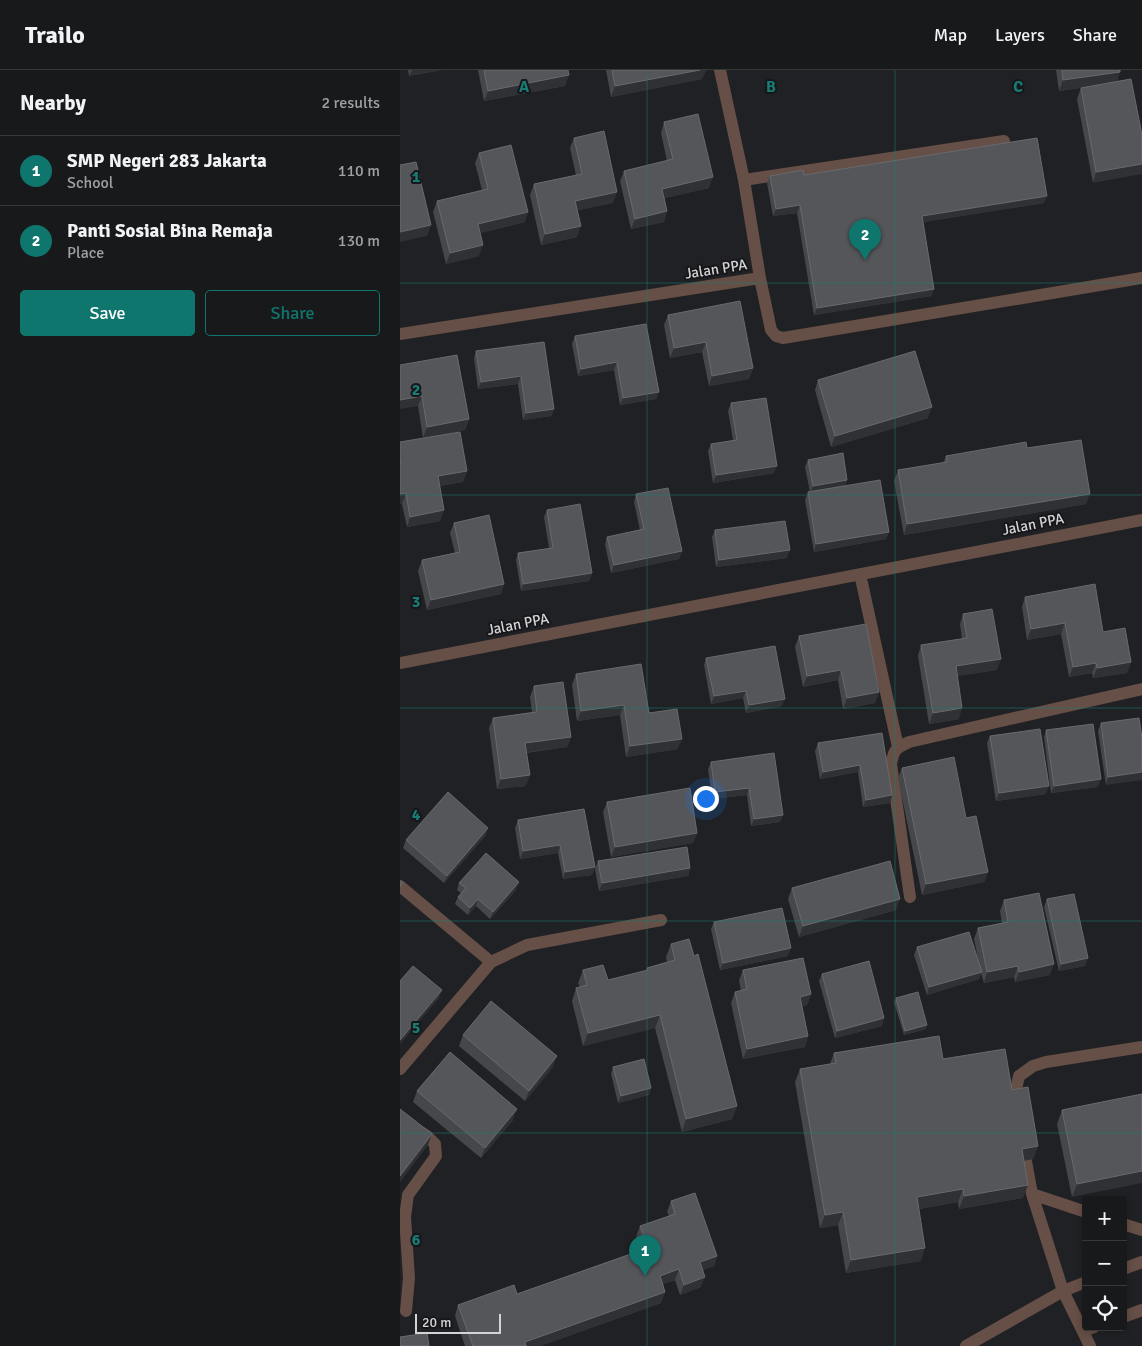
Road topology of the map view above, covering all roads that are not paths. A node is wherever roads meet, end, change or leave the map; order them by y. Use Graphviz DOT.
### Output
graph roads {
  1 [pos="720,70"];
  2 [pos="1004,141"];
  3 [pos="744,180"];
  4 [pos="760,278"];
  5 [pos="1142,278"];
  6 [pos="400,334"];
  7 [pos="1142,520"];
  8 [pos="860,574"];
  9 [pos="400,663"];
  10 [pos="1142,689"];
  11 [pos="898,747"];
  12 [pos="400,886"];
  13 [pos="910,897"];
  14 [pos="661,920"];
  15 [pos="491,962"];
  16 [pos="1142,1047"];
  17 [pos="400,1069"];
  18 [pos="1016,1102"];
  19 [pos="400,1119"];
  20 [pos="1026,1161"];
  21 [pos="1032,1194"];
  22 [pos="1082,1211"];
  23 [pos="1127,1225"];
  24 [pos="1142,1230"];
  25 [pos="1142,1262"];
  26 [pos="1127,1267"];
  27 [pos="1082,1284"];
  28 [pos="1063,1291"];
  29 [pos="1142,1310"];
  30 [pos="406,1311"];
  31 [pos="1127,1316"];
  32 [pos="1082,1320"];
  33 [pos="1088,1331"];
  34 [pos="966,1346"];
  35 [pos="1090,1346"];
  1 -- 3 [label="street"];
  2 -- 3 [label="street"];
  3 -- 4 [label="street"];
  4 -- 5 [label="street, Jalan PPA"];
  4 -- 6 [label="street, Jalan PPA"];
  7 -- 8 [label="street, Jalan PPA"];
  8 -- 9 [label="street, Jalan PPA"];
  8 -- 11 [label="street"];
  10 -- 11 [label="street"];
  11 -- 13 [label="street"];
  12 -- 15 [label="street"];
  14 -- 15 [label="street"];
  15 -- 17 [label="street"];
  16 -- 18 [label="street"];
  19 -- 30 [label="street"];
  20 -- 21 [label="street"];
  21 -- 22 [label="street"];
  21 -- 28 [label="street"];
  23 -- 24 [label="street"];
  25 -- 26 [label="street"];
  27 -- 28 [label="street"];
  28 -- 32 [label="street"];
  28 -- 34 [label="street"];
  29 -- 31 [label="street"];
  33 -- 35 [label="street"];
}
